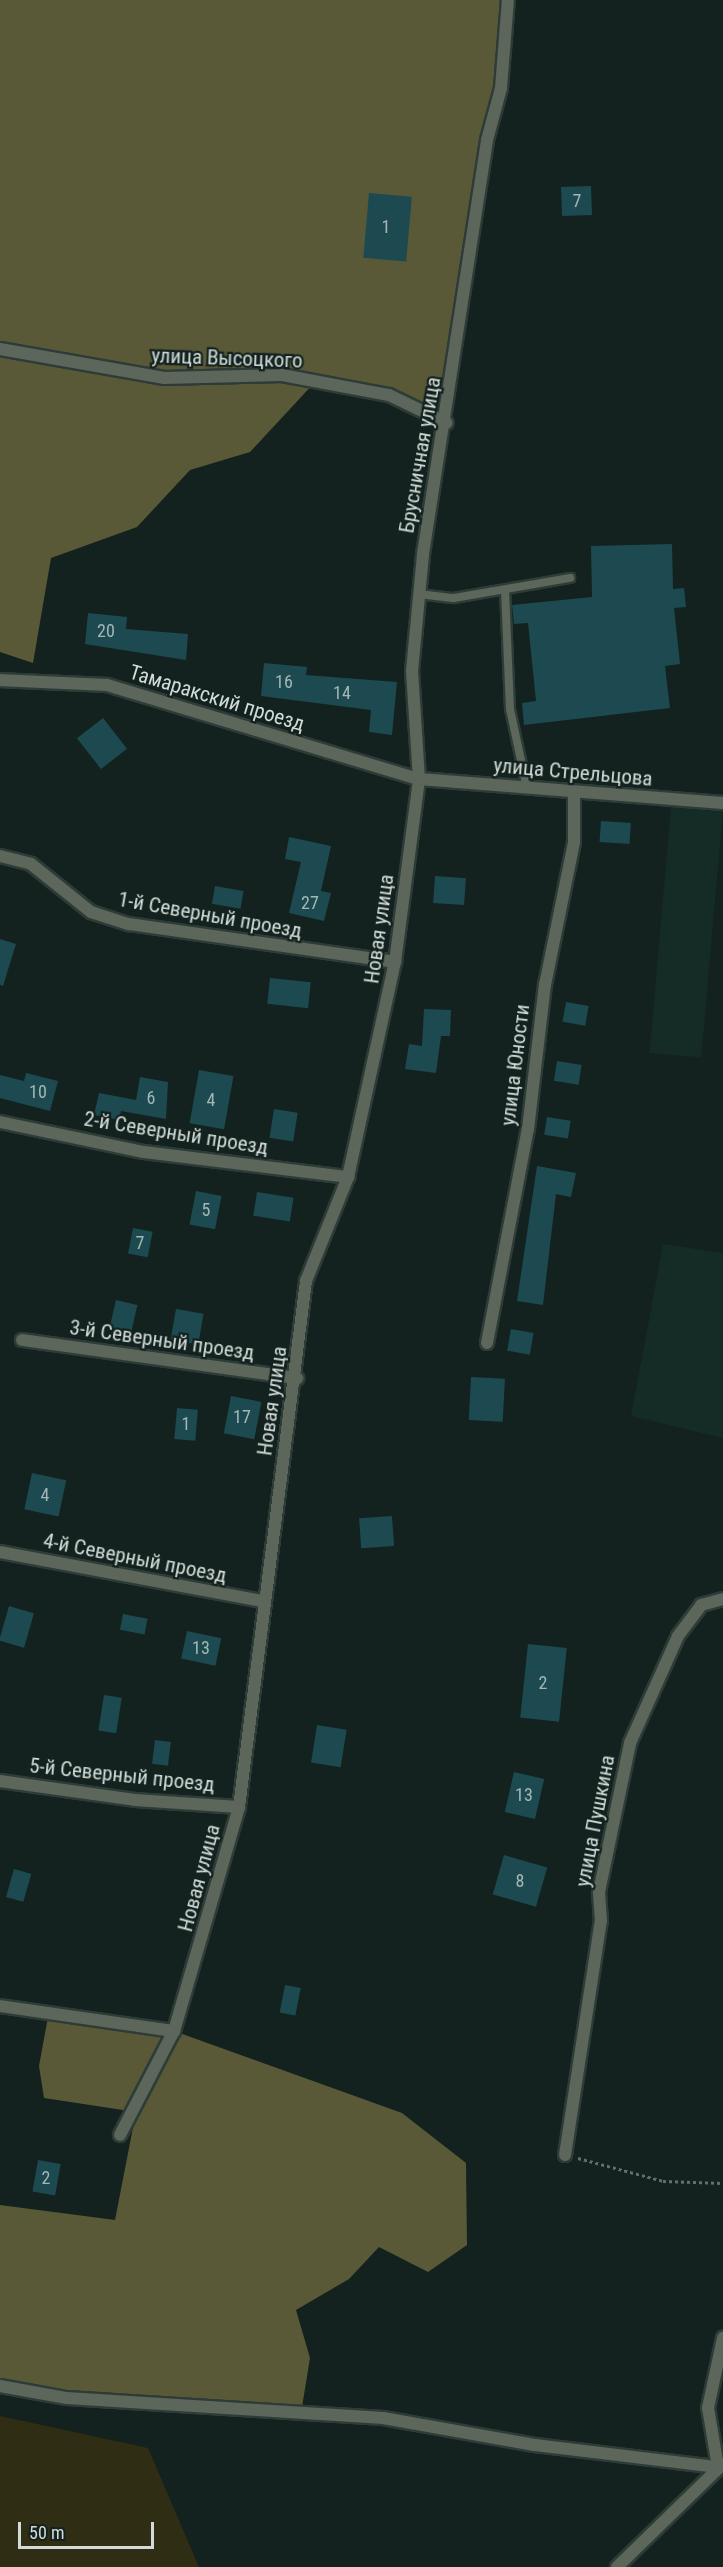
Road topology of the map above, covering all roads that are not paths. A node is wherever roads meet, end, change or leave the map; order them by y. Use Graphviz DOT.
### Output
graph roads {
  1 [pos="508,0"];
  2 [pos="0,349"];
  3 [pos="447,423"];
  4 [pos="570,578"];
  5 [pos="505,590"];
  6 [pos="419,594"];
  7 [pos="0,680"];
  8 [pos="419,779"];
  9 [pos="527,788"];
  10 [pos="574,792"];
  11 [pos="723,803"];
  12 [pos="0,855"];
  13 [pos="395,962"];
  14 [pos="0,1122"];
  15 [pos="348,1177"];
  16 [pos="22,1340"];
  17 [pos="487,1343"];
  18 [pos="297,1378"];
  19 [pos="0,1552"];
  20 [pos="723,1599"];
  21 [pos="263,1601"];
  22 [pos="0,1781"];
  23 [pos="239,1807"];
  24 [pos="0,2006"];
  25 [pos="174,2031"];
  26 [pos="120,2135"];
  27 [pos="565,2155"];
  28 [pos="723,2338"];
  29 [pos="0,2386"];
  30 [pos="721,2466"];
  31 [pos="617,2567"];
  1 -- 3 [label="street, Брусничная улица"];
  2 -- 3 [label="street, улица Высоцкого"];
  3 -- 6 [label="street, Брусничная улица"];
  4 -- 5 [label="lane"];
  5 -- 6 [label="lane"];
  5 -- 9 [label="lane"];
  6 -- 8 [label="street, Брусничная улица"];
  7 -- 8 [label="street, Тамаракский проезд"];
  8 -- 9 [label="street, улица Стрельцова"];
  8 -- 13 [label="street, Новая улица"];
  9 -- 10 [label="street, улица Стрельцова"];
  10 -- 11 [label="street, улица Стрельцова"];
  10 -- 17 [label="street, улица Юности"];
  12 -- 13 [label="street, 1-й Северный проезд"];
  13 -- 15 [label="street, Новая улица"];
  14 -- 15 [label="street, 2-й Северный проезд"];
  15 -- 18 [label="street, Новая улица"];
  16 -- 18 [label="street, 3-й Северный проезд"];
  18 -- 21 [label="street, Новая улица"];
  19 -- 21 [label="street, 4-й Северный проезд"];
  20 -- 27 [label="street, улица Пушкина"];
  21 -- 23 [label="street, Новая улица"];
  22 -- 23 [label="street, 5-й Северный проезд"];
  23 -- 25 [label="street, Новая улица"];
  24 -- 25 [label="street"];
  25 -- 26 [label="street, Новая улица"];
  28 -- 30 [label="street"];
  29 -- 30 [label="street"];
  30 -- 31 [label="street"];
}
